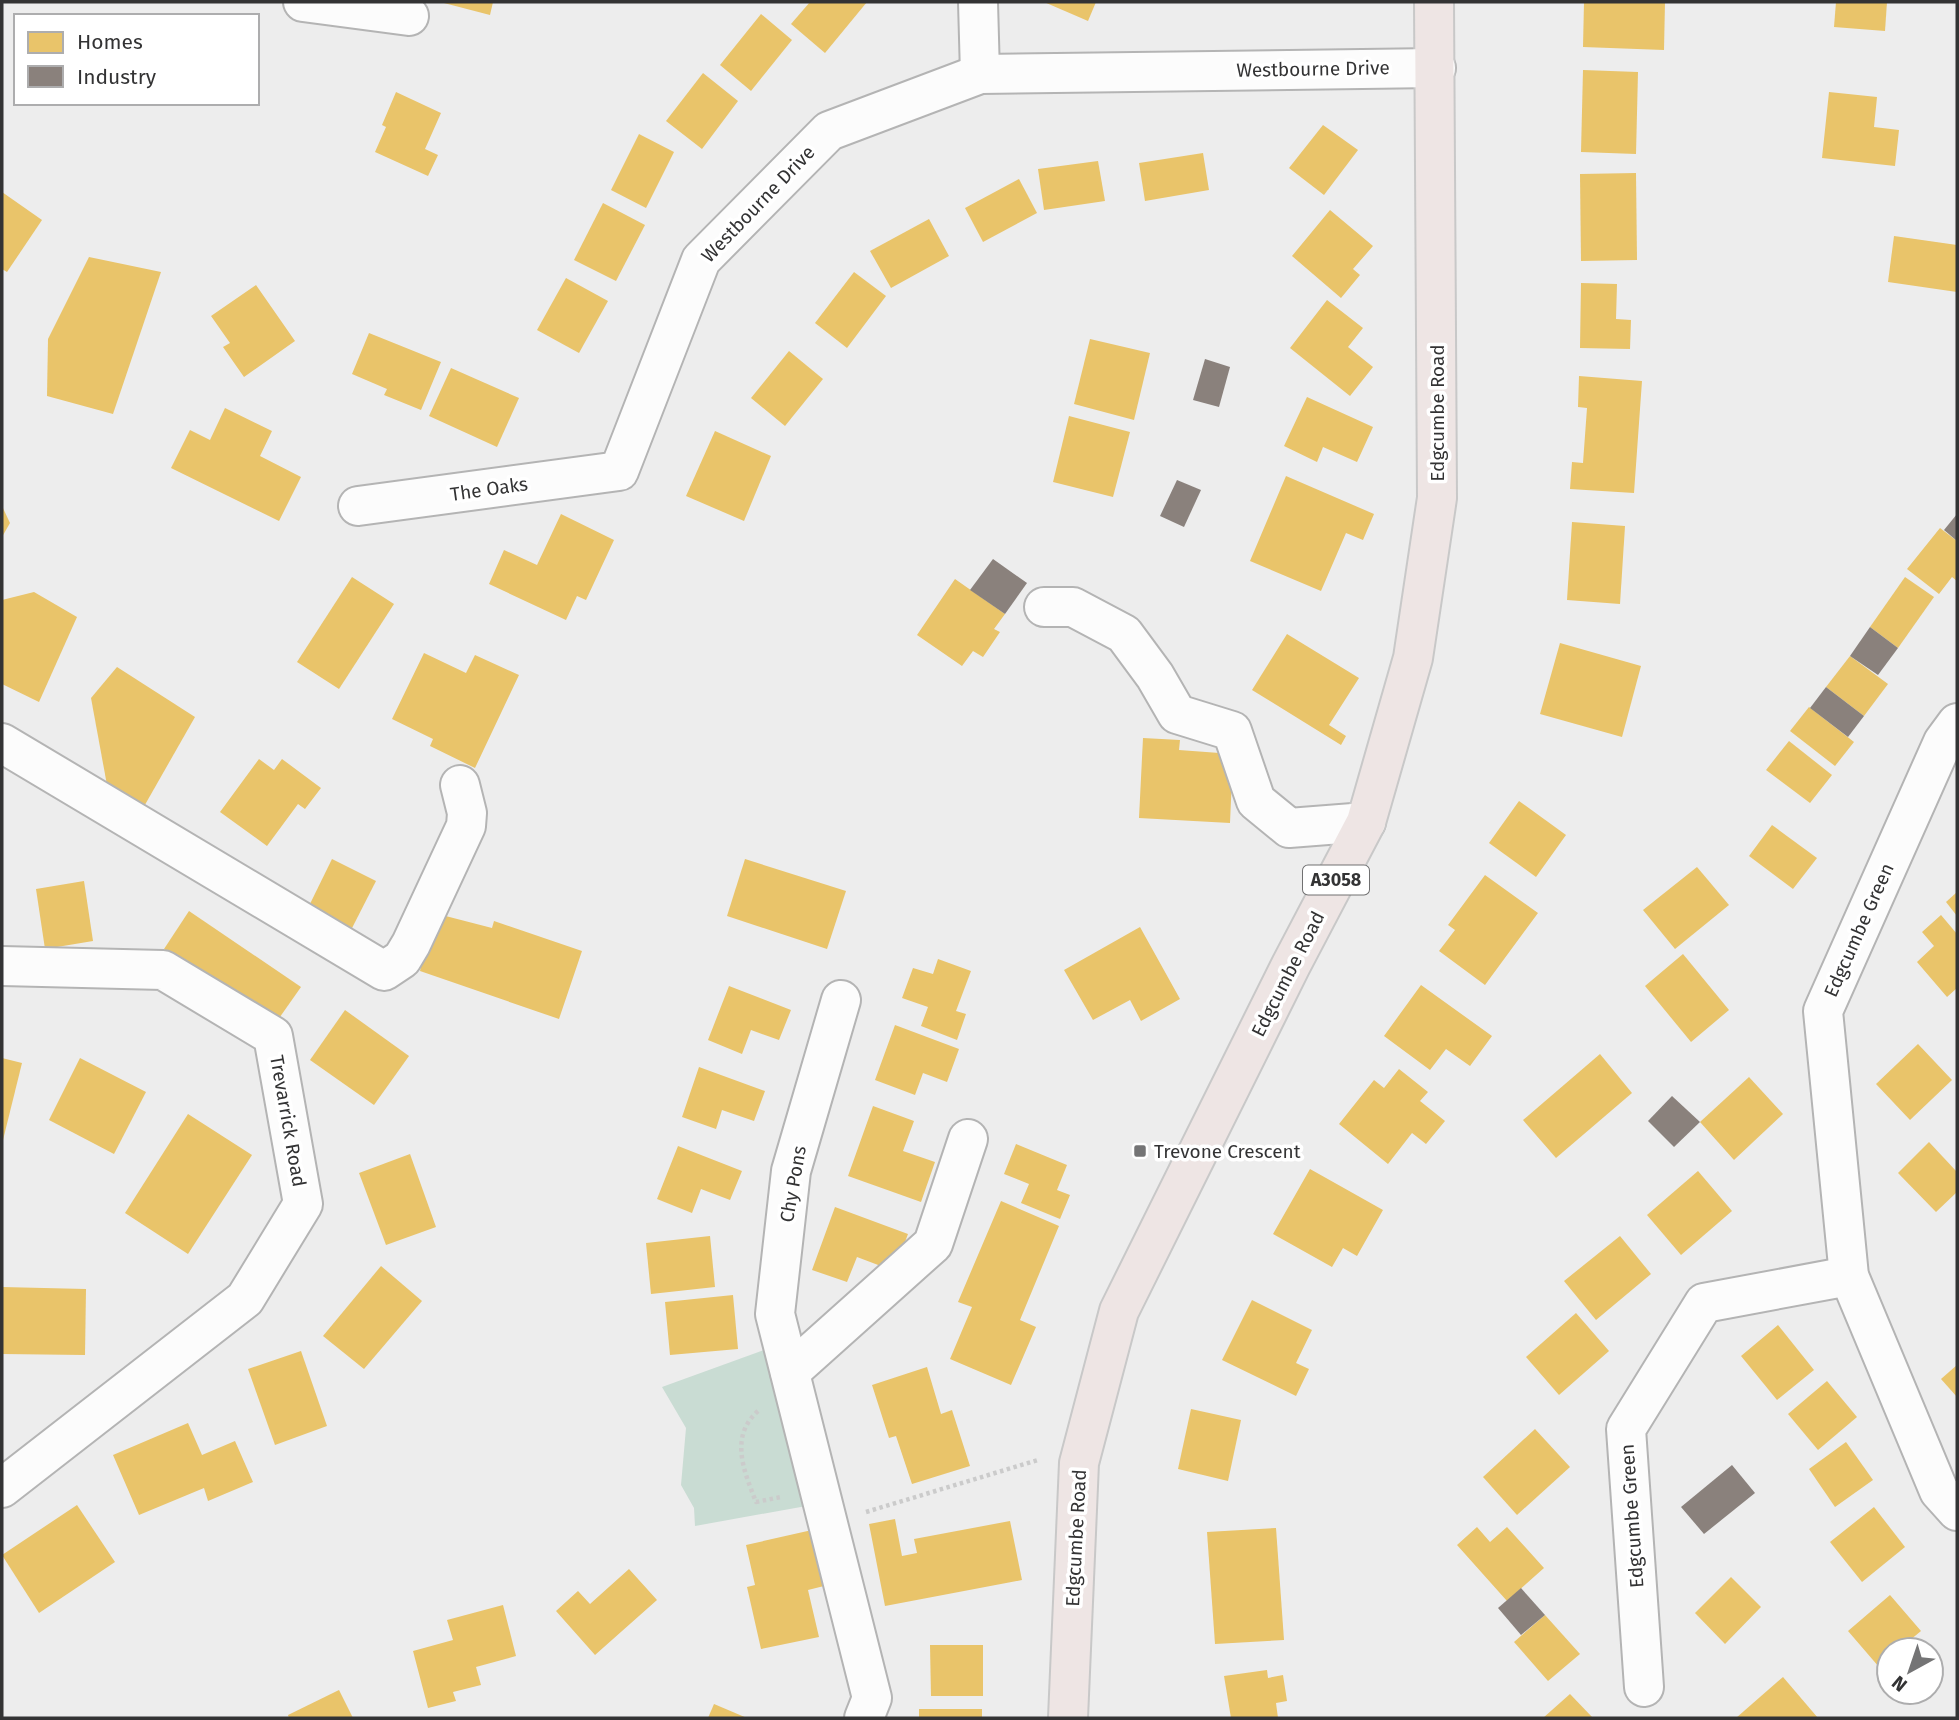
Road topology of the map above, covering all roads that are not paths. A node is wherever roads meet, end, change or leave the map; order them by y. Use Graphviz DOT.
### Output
graph roads {
  1 [pos="303,2"];
  2 [pos="978,2"];
  3 [pos="1434,2"];
  4 [pos="409,16"];
  5 [pos="1436,68"];
  6 [pos="980,74"];
  7 [pos="619,471"];
  8 [pos="358,506"];
  9 [pos="1044,607"];
  10 [pos="1957,723"];
  11 [pos="2,743"];
  12 [pos="460,785"];
  13 [pos="1366,822"];
  14 [pos="2,967"];
  15 [pos="841,1000"];
  16 [pos="968,1139"];
  17 [pos="1849,1276"];
  18 [pos="792,1380"];
  19 [pos="2,1488"];
  20 [pos="1957,1511"];
  21 [pos="1644,1687"];
  22 [pos="864,1718"];
  23 [pos="1068,1718"];
  1 -- 4 [label="street"];
  2 -- 6 [label="street"];
  3 -- 5 [label="main road, Edgcumbe Road / A3058"];
  5 -- 6 [label="street, Westbourne Drive"];
  5 -- 13 [label="main road, Edgcumbe Road / A3058"];
  6 -- 7 [label="street, Westbourne Drive"];
  7 -- 8 [label="street, The Oaks"];
  9 -- 13 [label="street"];
  10 -- 17 [label="street, Edgcumbe Green"];
  11 -- 12 [label="street"];
  13 -- 23 [label="main road, Edgcumbe Road / A3058"];
  14 -- 19 [label="street, Trevarrick Road"];
  15 -- 18 [label="street, Chy Pons"];
  16 -- 18 [label="street"];
  17 -- 20 [label="street, Edgcumbe Green"];
  17 -- 21 [label="street, Edgcumbe Green"];
  18 -- 22 [label="street, Chy Pons"];
}
